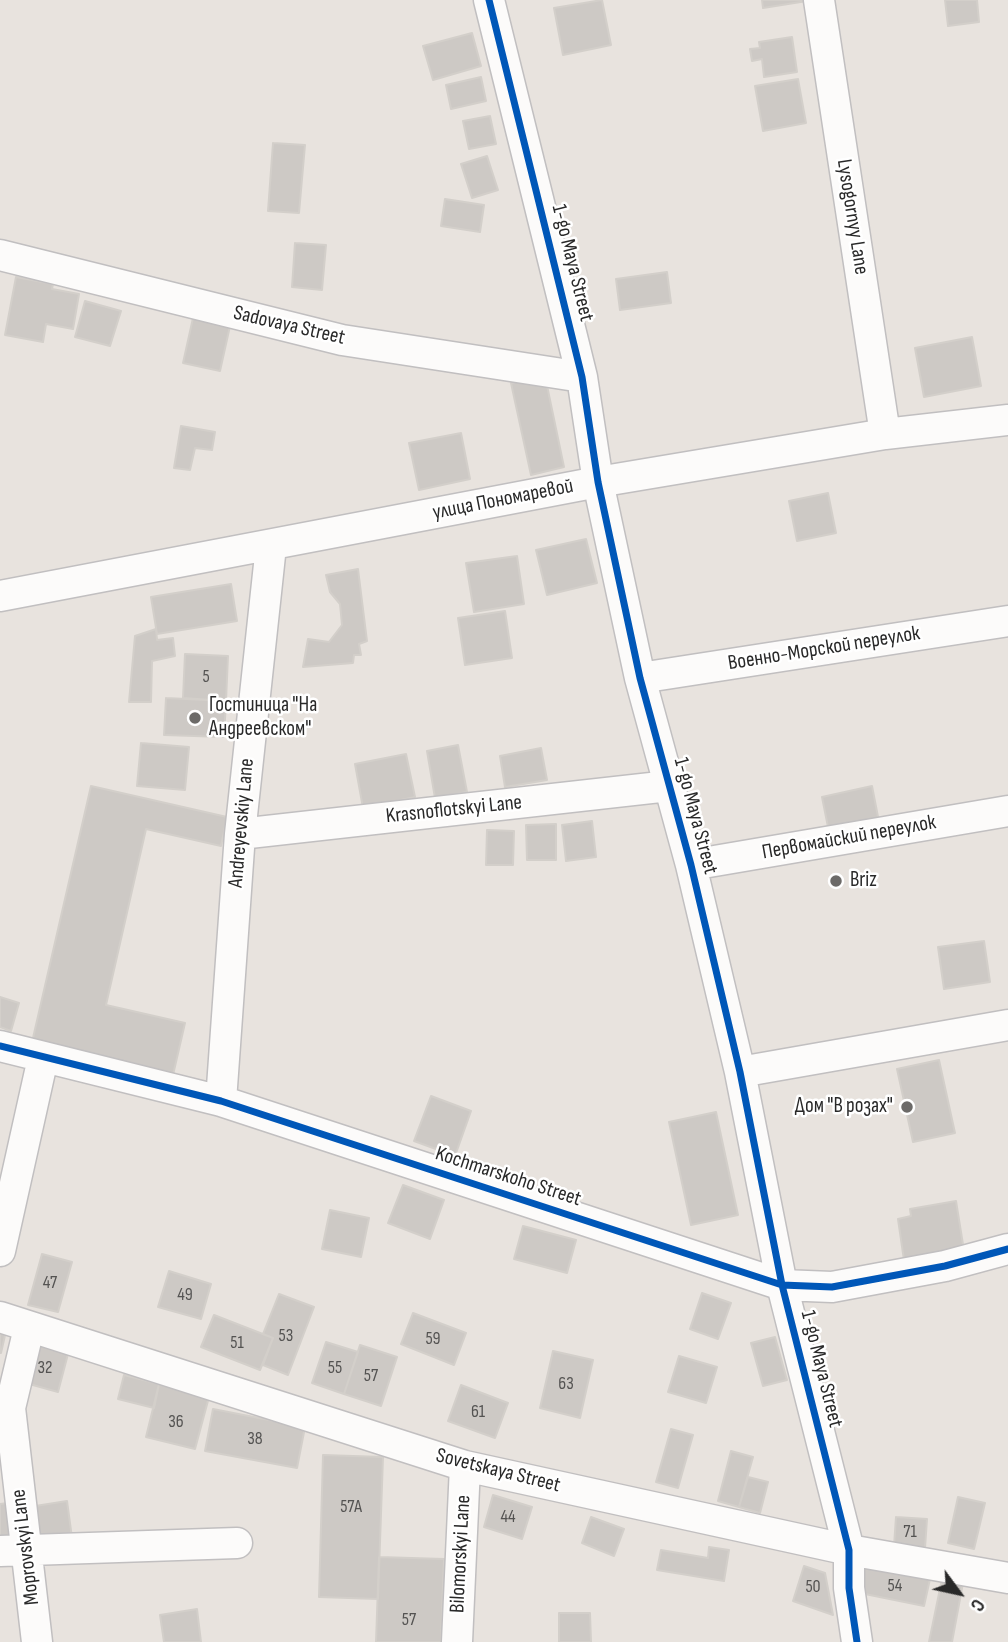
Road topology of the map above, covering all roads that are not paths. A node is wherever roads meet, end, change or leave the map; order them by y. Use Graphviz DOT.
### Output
graph roads {
  1 [pos="489,0"];
  2 [pos="819,0"];
  3 [pos="0,255"];
  4 [pos="582,377"];
  5 [pos="1008,420"];
  6 [pos="885,435"];
  7 [pos="598,482"];
  8 [pos="271,546"];
  9 [pos="0,596"];
  10 [pos="1008,621"];
  11 [pos="640,678"];
  12 [pos="668,786"];
  13 [pos="1008,811"];
  14 [pos="240,834"];
  15 [pos="691,865"];
  16 [pos="1008,1025"];
  17 [pos="0,1046"];
  18 [pos="43,1058"];
  19 [pos="740,1072"];
  20 [pos="221,1101"];
  21 [pos="1008,1249"];
  22 [pos="0,1251"];
  23 [pos="782,1285"];
  24 [pos="0,1317"];
  25 [pos="29,1328"];
  26 [pos="465,1465"];
  27 [pos="237,1543"];
  28 [pos="13,1549"];
  29 [pos="849,1550"];
  30 [pos="1008,1578"];
  31 [pos="37,1642"];
  32 [pos="457,1642"];
  33 [pos="857,1642"];
  1 -- 4 [label="street, 1-go Maya Street"];
  2 -- 6 [label="street, Lysogornyy Lane"];
  3 -- 4 [label="street, Sadovaya Street"];
  4 -- 7 [label="street, 1-go Maya Street"];
  5 -- 6 [label="street, улица Пономаревой"];
  6 -- 7 [label="street, улица Пономаревой"];
  7 -- 8 [label="street, улица Пономаревой"];
  7 -- 11 [label="street, 1-go Maya Street"];
  8 -- 9 [label="street, улица Пономаревой"];
  8 -- 14 [label="street, Andreyevskiy Lane"];
  10 -- 11 [label="street, Военно-Морской переулок"];
  11 -- 12 [label="street, 1-go Maya Street"];
  12 -- 14 [label="street, Krasnoflotskyi Lane"];
  12 -- 15 [label="street, 1-go Maya Street"];
  13 -- 15 [label="street, Первомайский переулок"];
  14 -- 20 [label="street, Andreyevskiy Lane"];
  15 -- 19 [label="street, 1-go Maya Street"];
  16 -- 19 [label="street"];
  17 -- 18 [label="street, Kochmarskoho Street"];
  18 -- 20 [label="street, Kochmarskoho Street"];
  18 -- 22 [label="street"];
  19 -- 23 [label="street, 1-go Maya Street"];
  20 -- 23 [label="street, Kochmarskoho Street"];
  21 -- 23 [label="street, Kochmarskoho Street"];
  23 -- 29 [label="street, 1-go Maya Street"];
  24 -- 25 [label="street, Sovetskaya Street"];
  25 -- 26 [label="street, Sovetskaya Street"];
  25 -- 28 [label="street, Moprovskyi Lane"];
  26 -- 29 [label="street, Sovetskaya Street"];
  26 -- 32 [label="street, Bilomorskyi Lane"];
  27 -- 28 [label="street"];
  28 -- 31 [label="street, Moprovskyi Lane"];
  29 -- 30 [label="street, Sovetskaya Street"];
  29 -- 33 [label="street, 1-go Maya Street"];
}
